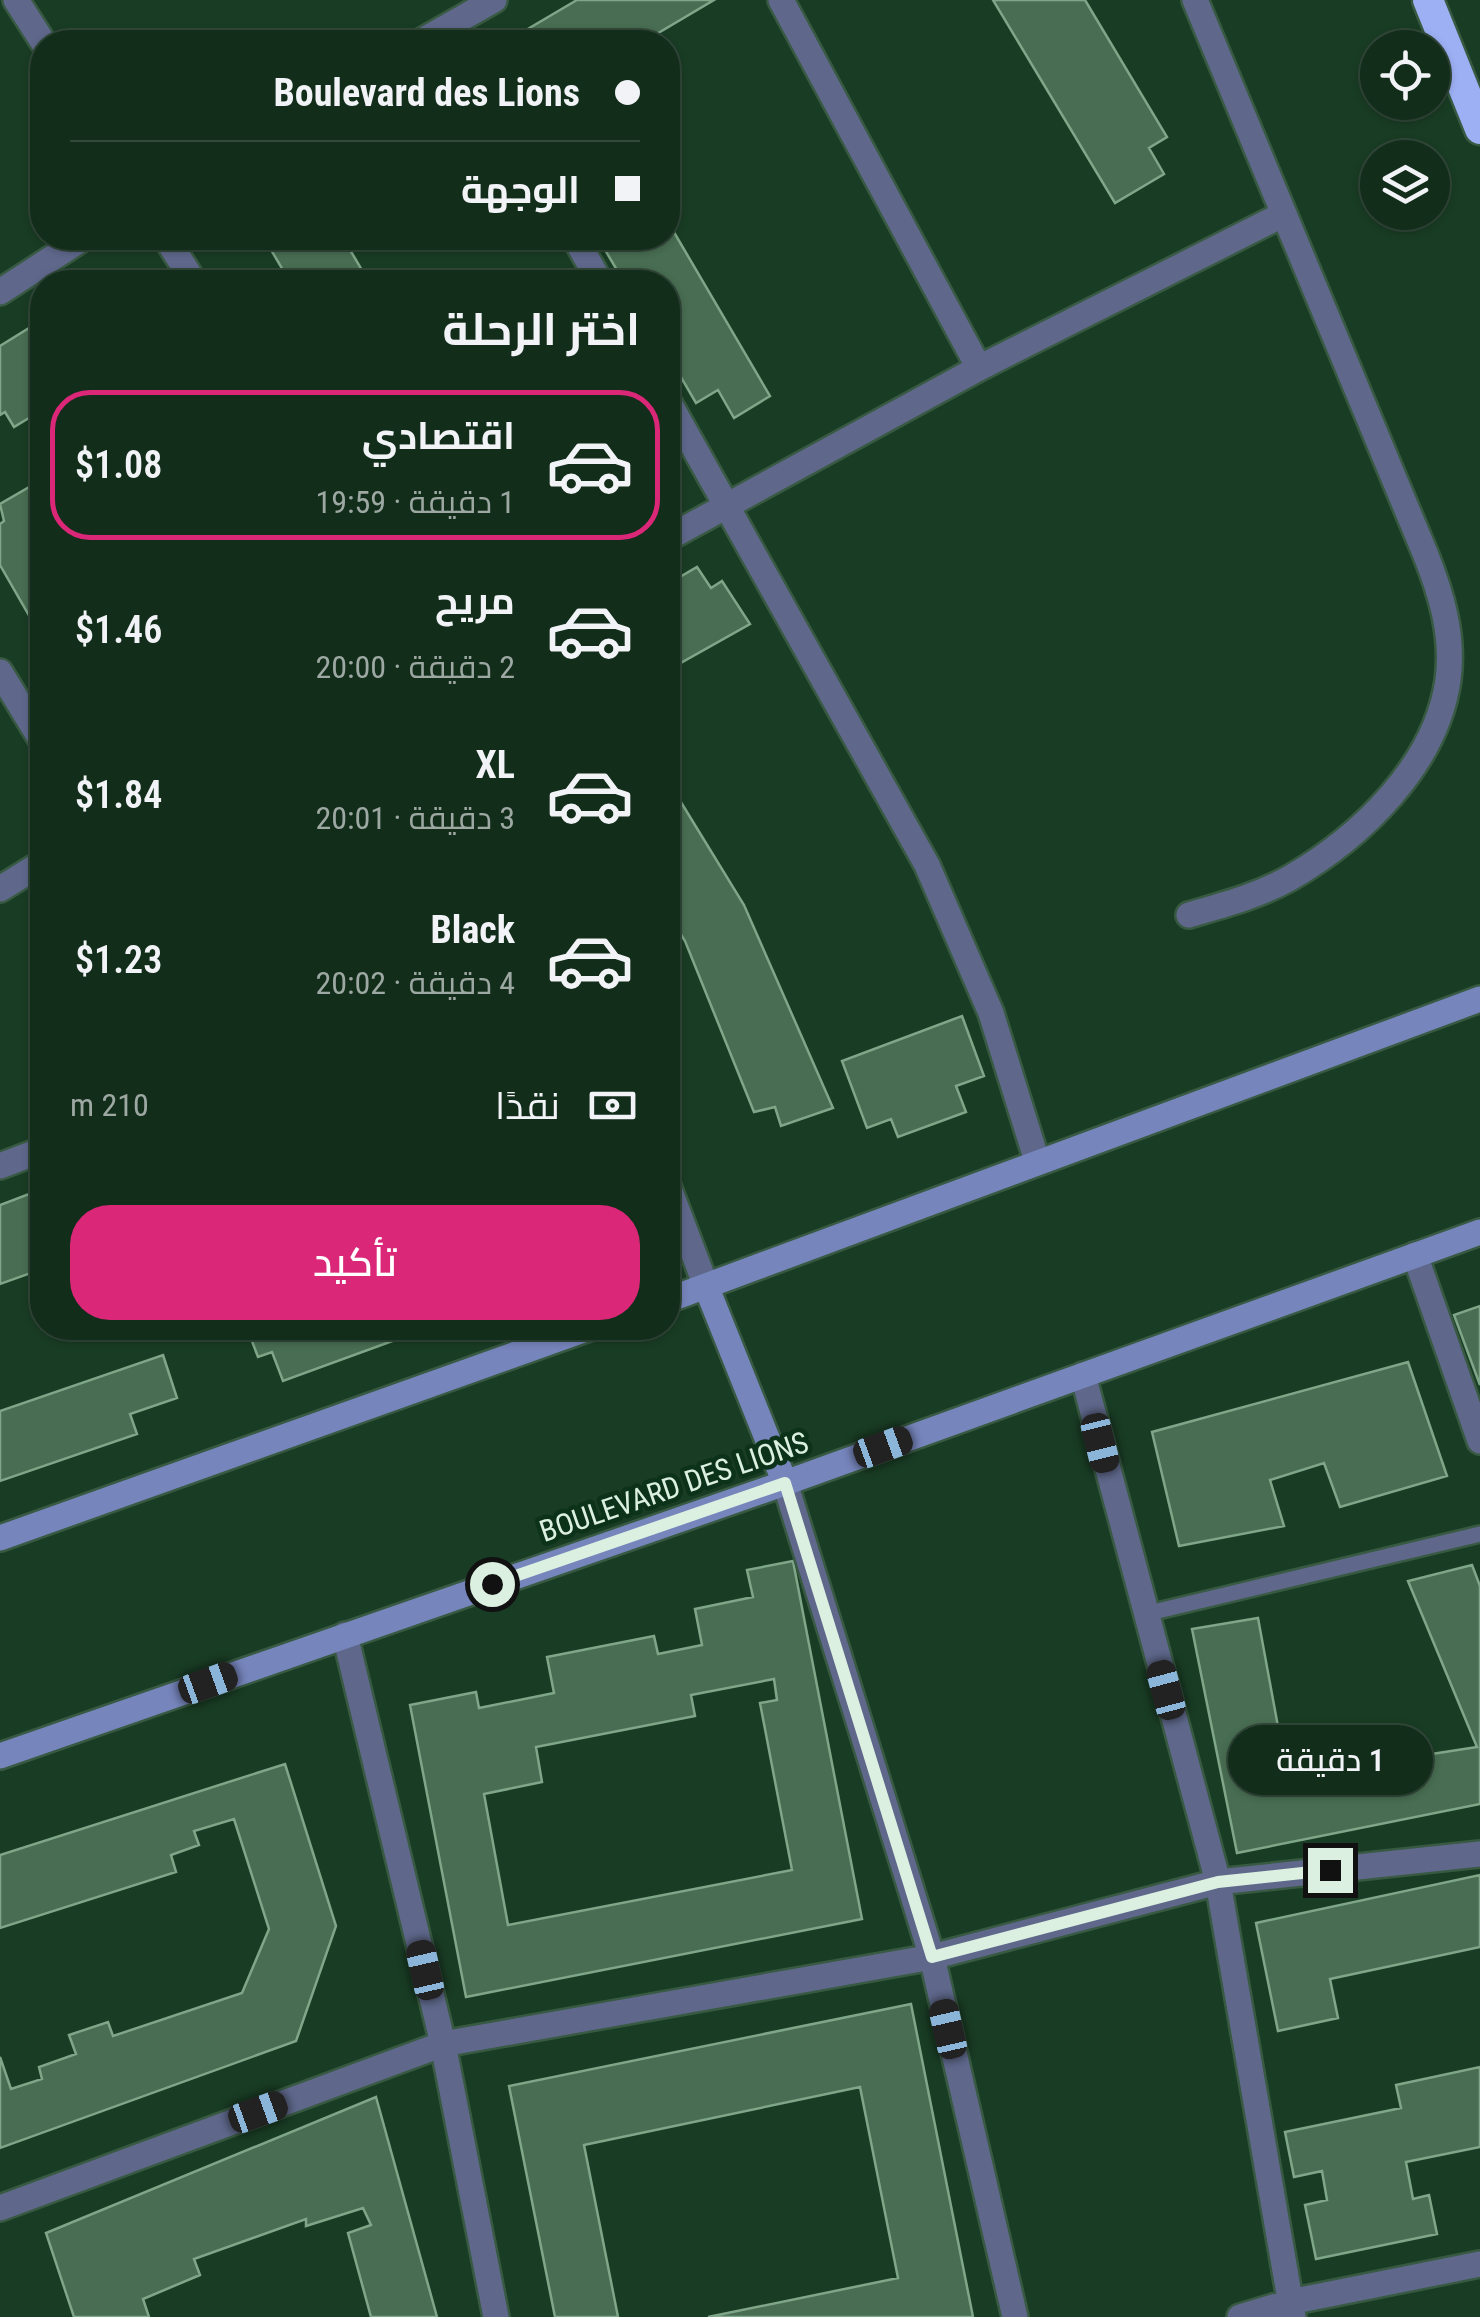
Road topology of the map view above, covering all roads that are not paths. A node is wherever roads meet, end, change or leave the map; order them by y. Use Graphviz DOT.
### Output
graph roads {
  1 [pos="16,0"];
  2 [pos="494,0"];
  3 [pos="781,0"];
  4 [pos="1195,0"];
  5 [pos="1428,0"];
  6 [pos="35,30"];
  7 [pos="462,30"];
  8 [pos="1480,129"];
  9 [pos="1284,214"];
  10 [pos="65,250"];
  11 [pos="34,270"];
  12 [pos="30,272"];
  13 [pos="0,292"];
  14 [pos="979,368"];
  15 [pos="680,421"];
  16 [pos="728,506"];
  17 [pos="680,532"];
  18 [pos="0,672"];
  19 [pos="30,721"];
  20 [pos="30,870"];
  21 [pos="0,889"];
  22 [pos="1189,915"];
  23 [pos="1480,999"];
  24 [pos="30,1155"];
  25 [pos="1036,1161"];
  26 [pos="0,1166"];
  27 [pos="680,1218"];
  28 [pos="1480,1232"];
  29 [pos="1415,1256"];
  30 [pos="706,1286"];
  31 [pos="680,1296"];
  32 [pos="555,1340"];
  33 [pos="1082,1375"];
  34 [pos="1480,1441"];
  35 [pos="785,1483"];
  36 [pos="1480,1534"];
  37 [pos="0,1538"];
  38 [pos="1145,1614"];
  39 [pos="345,1635"];
  40 [pos="0,1756"];
  41 [pos="1480,1854"];
  42 [pos="1218,1882"];
  43 [pos="932,1957"];
  44 [pos="443,2044"];
  45 [pos="0,2208"];
  46 [pos="1480,2264"];
  47 [pos="1292,2310"];
  48 [pos="496,2317"];
  49 [pos="1015,2317"];
  50 [pos="1240,2317"];
  1 -- 6 [label="street"];
  2 -- 7 [label="street"];
  3 -- 14 [label="street"];
  4 -- 9 [label="street"];
  5 -- 8 [label="highway"];
  9 -- 14 [label="street"];
  9 -- 22 [label="street"];
  10 -- 11 [label="street"];
  12 -- 13 [label="street"];
  14 -- 16 [label="street"];
  15 -- 16 [label="street"];
  16 -- 17 [label="street"];
  16 -- 25 [label="street"];
  18 -- 19 [label="street"];
  20 -- 21 [label="street"];
  23 -- 25 [label="main road"];
  24 -- 26 [label="street"];
  25 -- 30 [label="main road"];
  27 -- 30 [label="street"];
  28 -- 29 [label="main road, BOULEVARD DES LIONS"];
  29 -- 33 [label="main road, BOULEVARD DES LIONS"];
  29 -- 34 [label="street"];
  30 -- 31 [label="main road"];
  30 -- 35 [label="main road"];
  32 -- 37 [label="main road"];
  33 -- 35 [label="main road, BOULEVARD DES LIONS"];
  33 -- 38 [label="street"];
  35 -- 39 [label="main road, BOULEVARD DES LIONS"];
  35 -- 43 [label="street"];
  36 -- 38 [label="lane"];
  38 -- 42 [label="street"];
  39 -- 40 [label="main road, BOULEVARD DES LIONS"];
  39 -- 44 [label="street"];
  41 -- 42 [label="street"];
  42 -- 43 [label="street"];
  42 -- 47 [label="street"];
  43 -- 44 [label="street"];
  43 -- 49 [label="street"];
  44 -- 45 [label="street"];
  44 -- 48 [label="street"];
  46 -- 47 [label="street"];
  47 -- 50 [label="street"];
}
